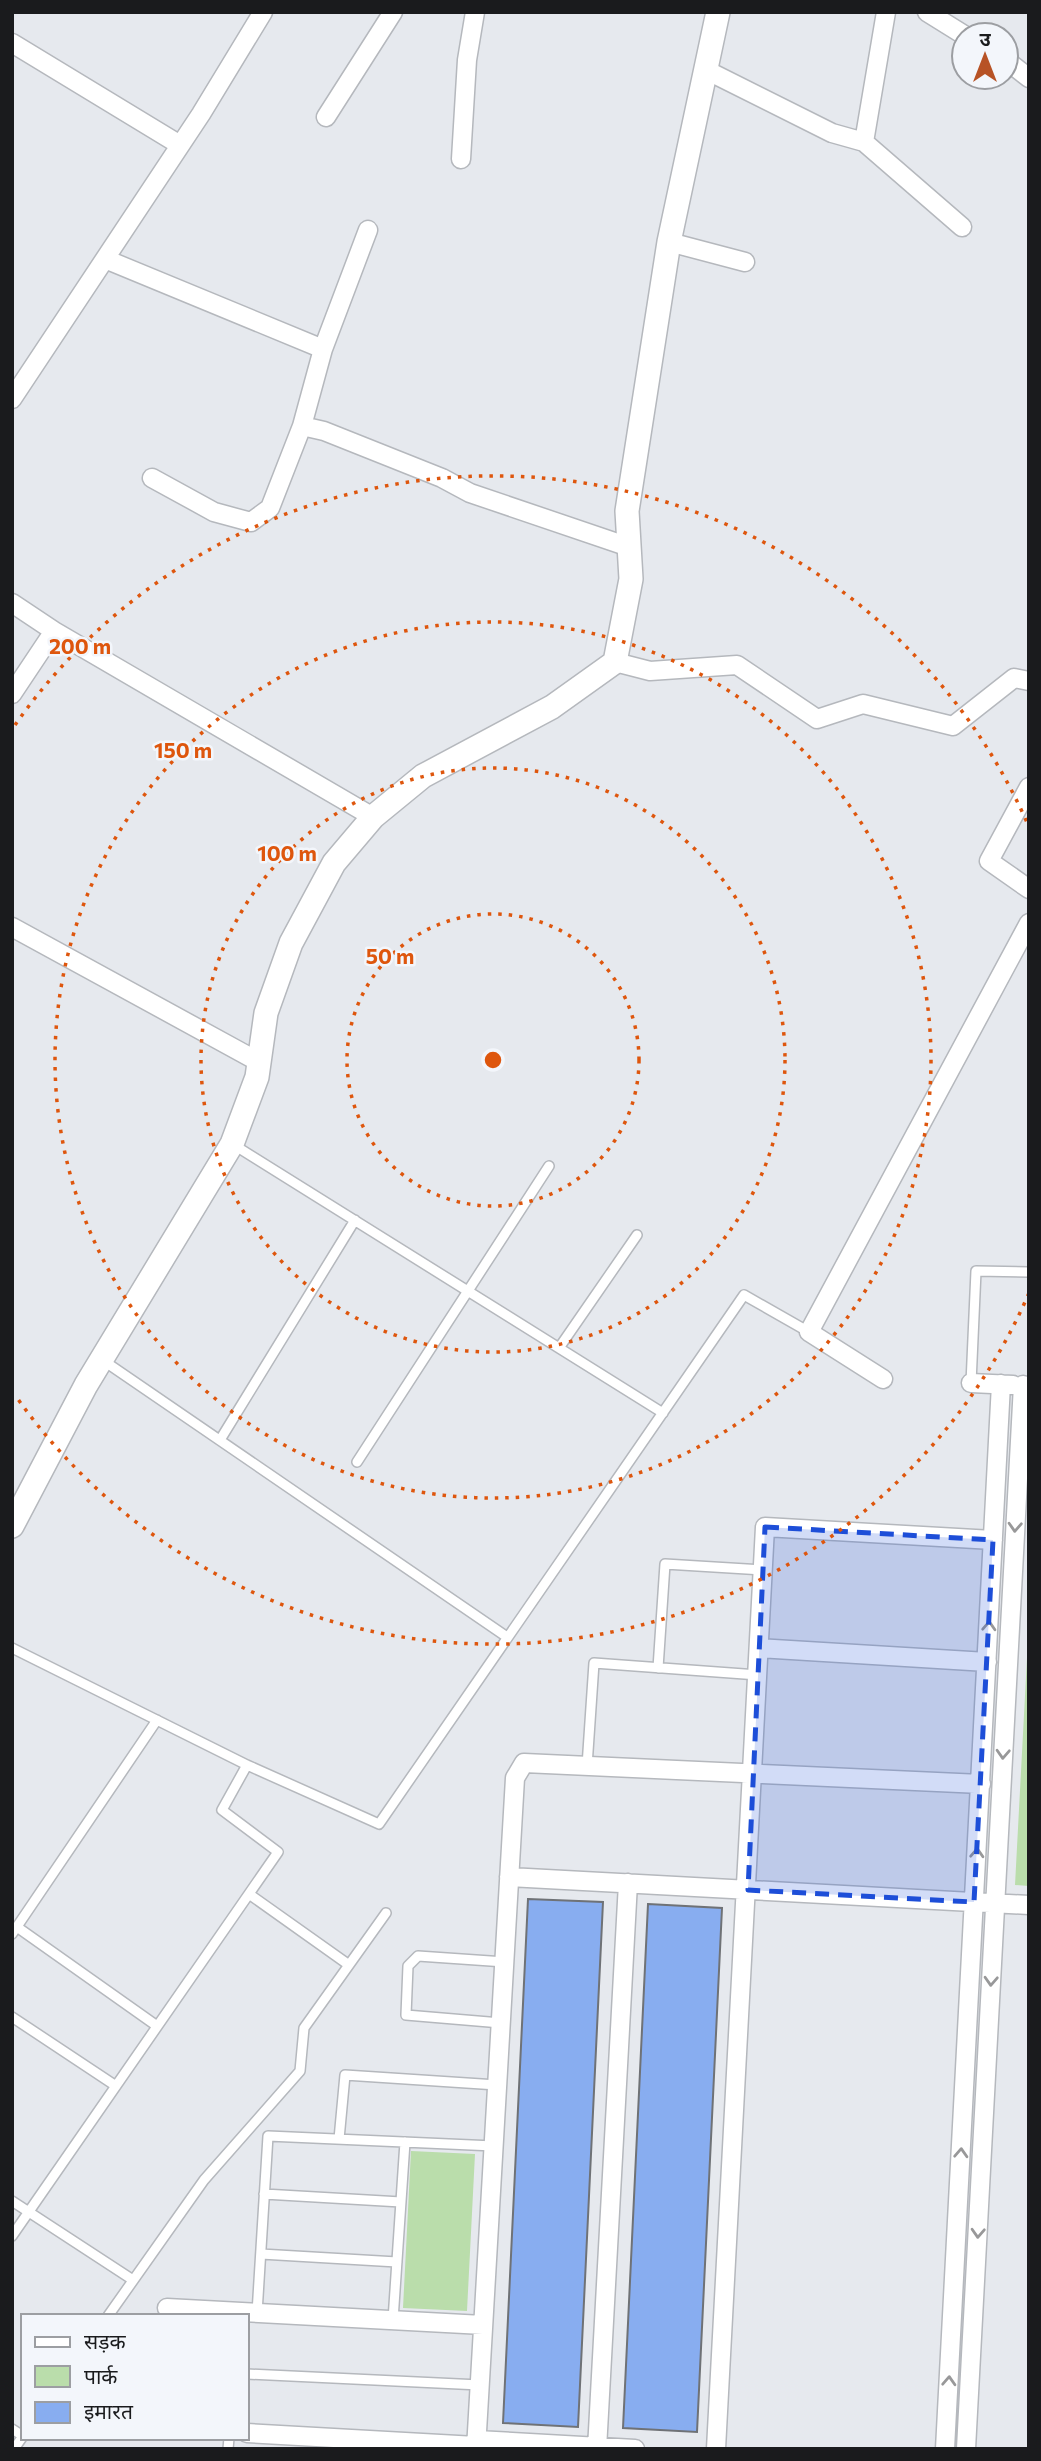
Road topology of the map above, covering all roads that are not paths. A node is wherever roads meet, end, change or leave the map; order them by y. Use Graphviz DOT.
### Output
graph roads {
  1 [pos="262,12"];
  2 [pos="393,12"];
  3 [pos="475,12"];
  4 [pos="718,12"];
  5 [pos="886,12"];
  6 [pos="927,12"];
  7 [pos="950,26"];
  8 [pos="12,43"];
  9 [pos="705,70"];
  10 [pos="326,117"];
  11 [pos="864,142"];
  12 [pos="180,145"];
  13 [pos="461,159"];
  14 [pos="962,227"];
  15 [pos="368,230"];
  16 [pos="669,242"];
  17 [pos="105,259"];
  18 [pos="745,262"];
  19 [pos="323,349"];
  20 [pos="12,399"];
  21 [pos="302,426"];
  22 [pos="152,478"];
  23 [pos="629,547"];
  24 [pos="12,603"];
  25 [pos="54,631"];
  26 [pos="615,662"];
  27 [pos="1029,681"];
  28 [pos="12,694"];
  29 [pos="1029,787"];
  30 [pos="373,817"];
  31 [pos="1029,889"];
  32 [pos="1029,923"];
  33 [pos="12,927"];
  34 [pos="259,1062"];
  35 [pos="233,1144"];
  36 [pos="549,1166"];
  37 [pos="355,1220"];
  38 [pos="637,1235"];
  39 [pos="1029,1272"];
  40 [pos="468,1291"];
  41 [pos="809,1332"];
  42 [pos="559,1348"];
  43 [pos="102,1360"];
  44 [pos="883,1379"];
  45 [pos="971,1382"];
  46 [pos="1001,1384"];
  47 [pos="1026,1386"];
  48 [pos="663,1413"];
  49 [pos="220,1440"];
  50 [pos="357,1462"];
  51 [pos="12,1527"];
  52 [pos="993,1540"];
  53 [pos="763,1570"];
  54 [pos="508,1637"];
  55 [pos="12,1648"];
  56 [pos="760,1648"];
  57 [pos="987,1662"];
  58 [pos="658,1668"];
  59 [pos="758,1675"];
  60 [pos="157,1720"];
  61 [pos="247,1765"];
  62 [pos="587,1766"];
  63 [pos="753,1774"];
  64 [pos="981,1784"];
  65 [pos="509,1877"];
  66 [pos="628,1883"];
  67 [pos="748,1889"];
  68 [pos="249,1894"];
  69 [pos="974,1902"];
  70 [pos="995,1903"];
  71 [pos="1029,1905"];
  72 [pos="386,1913"];
  73 [pos="15,1931"];
  74 [pos="505,1962"];
  75 [pos="349,1965"];
  76 [pos="12,2017"];
  77 [pos="501,2023"];
  78 [pos="157,2026"];
  79 [pos="497,2085"];
  80 [pos="117,2086"];
  81 [pos="339,2139"];
  82 [pos="405,2142"];
  83 [pos="494,2146"];
  84 [pos="264,2194"];
  85 [pos="12,2201"];
  86 [pos="401,2202"];
  87 [pos="29,2211"];
  88 [pos="12,2236"];
  89 [pos="261,2254"];
  90 [pos="397,2262"];
  91 [pos="133,2280"];
  92 [pos="167,2308"];
  93 [pos="215,2313"];
  94 [pos="257,2313"];
  95 [pos="109,2314"];
  96 [pos="393,2320"];
  97 [pos="483,2325"];
  98 [pos="248,2374"];
  99 [pos="480,2385"];
  100 [pos="248,2433"];
  101 [pos="476,2445"];
  102 [pos="597,2448"];
  103 [pos="635,2449"];
  104 [pos="716,2449"];
  105 [pos="945,2449"];
  106 [pos="966,2449"];
  1 -- 12 [label="street"];
  2 -- 10 [label="street"];
  3 -- 13 [label="street"];
  4 -- 9 [label="street"];
  5 -- 11 [label="street"];
  6 -- 7 [label="street"];
  8 -- 12 [label="street"];
  9 -- 11 [label="street"];
  9 -- 16 [label="street"];
  11 -- 14 [label="street"];
  12 -- 17 [label="street"];
  15 -- 19 [label="street"];
  16 -- 18 [label="street"];
  16 -- 23 [label="street"];
  17 -- 19 [label="street"];
  17 -- 20 [label="street"];
  19 -- 21 [label="street"];
  21 -- 22 [label="street"];
  21 -- 23 [label="street"];
  23 -- 26 [label="street"];
  24 -- 25 [label="street"];
  25 -- 28 [label="street"];
  25 -- 30 [label="street"];
  26 -- 27 [label="street"];
  26 -- 30 [label="street"];
  29 -- 31 [label="street"];
  30 -- 34 [label="street"];
  32 -- 41 [label="street"];
  33 -- 34 [label="street"];
  34 -- 35 [label="street"];
  35 -- 37 [label="lane"];
  35 -- 43 [label="street"];
  36 -- 40 [label="lane"];
  37 -- 40 [label="lane"];
  37 -- 49 [label="lane"];
  38 -- 42 [label="lane"];
  39 -- 45 [label="lane"];
  40 -- 42 [label="lane"];
  40 -- 50 [label="lane"];
  41 -- 44 [label="street"];
  41 -- 48 [label="lane"];
  42 -- 48 [label="lane"];
  43 -- 49 [label="lane"];
  43 -- 51 [label="street"];
  45 -- 46 [label="street"];
  46 -- 47 [label="street"];
  46 -- 52 [label="street"];
  47 -- 70 [label="street, one-way"];
  48 -- 54 [label="lane"];
  49 -- 54 [label="lane"];
  52 -- 53 [label="street"];
  57 -- 52 [label="street, one-way"];
  53 -- 56 [label="street"];
  53 -- 58 [label="lane"];
  54 -- 61 [label="lane"];
  55 -- 60 [label="lane"];
  56 -- 57 [label="street"];
  56 -- 59 [label="street"];
  57 -- 64 [label="street"];
  58 -- 59 [label="lane"];
  58 -- 62 [label="lane"];
  59 -- 63 [label="street"];
  60 -- 61 [label="lane"];
  60 -- 73 [label="lane"];
  61 -- 68 [label="lane"];
  62 -- 63 [label="street"];
  62 -- 65 [label="street"];
  63 -- 64 [label="street"];
  63 -- 67 [label="street"];
  69 -- 64 [label="street, one-way"];
  65 -- 66 [label="street"];
  65 -- 74 [label="street"];
  66 -- 67 [label="street"];
  66 -- 102 [label="street"];
  67 -- 69 [label="street"];
  67 -- 104 [label="street"];
  68 -- 75 [label="lane"];
  68 -- 78 [label="lane"];
  69 -- 70 [label="street"];
  105 -- 69 [label="street, one-way"];
  70 -- 71 [label="street"];
  70 -- 106 [label="street, one-way"];
  72 -- 75 [label="lane"];
  73 -- 78 [label="lane"];
  74 -- 77 [label="street"];
  74 -- 77 [label="lane"];
  75 -- 91 [label="lane"];
  76 -- 80 [label="lane"];
  77 -- 79 [label="street"];
  78 -- 80 [label="lane"];
  79 -- 81 [label="lane"];
  79 -- 83 [label="street"];
  80 -- 87 [label="lane"];
  81 -- 82 [label="lane"];
  81 -- 84 [label="lane"];
  82 -- 83 [label="lane"];
  82 -- 86 [label="lane"];
  83 -- 97 [label="street"];
  84 -- 86 [label="lane"];
  84 -- 89 [label="lane"];
  85 -- 87 [label="lane"];
  86 -- 90 [label="lane"];
  87 -- 88 [label="lane"];
  87 -- 91 [label="lane"];
  89 -- 90 [label="lane"];
  89 -- 94 [label="lane"];
  90 -- 96 [label="lane"];
  91 -- 95 [label="lane"];
  92 -- 93 [label="street"];
  93 -- 94 [label="street"];
  94 -- 96 [label="street"];
  96 -- 97 [label="street"];
  97 -- 99 [label="street"];
  98 -- 99 [label="lane"];
  99 -- 101 [label="street"];
  100 -- 101 [label="street"];
  101 -- 102 [label="street"];
  102 -- 103 [label="street"];
}
